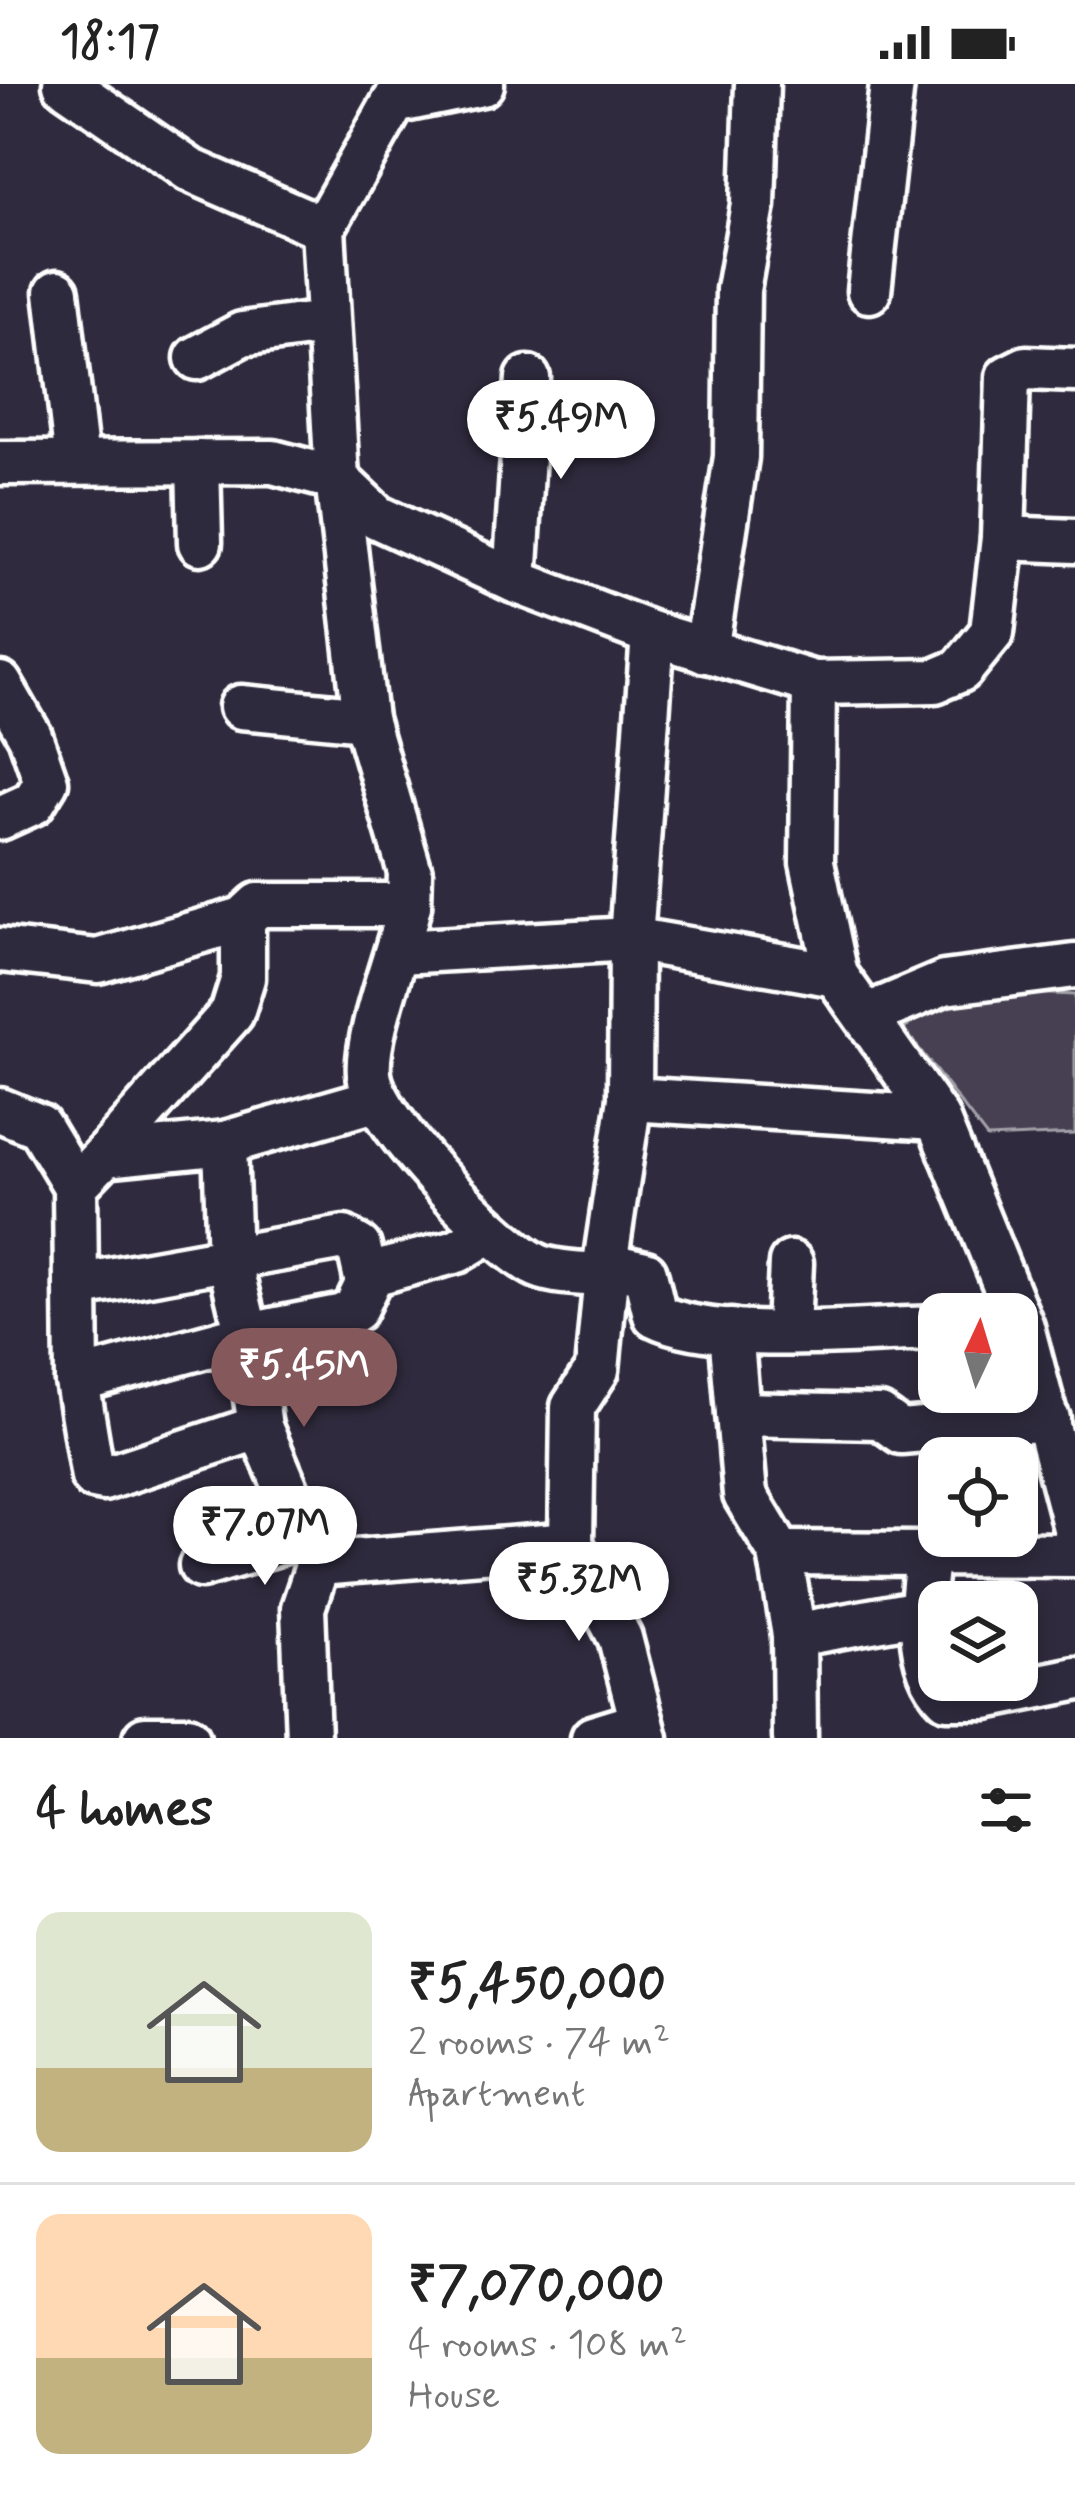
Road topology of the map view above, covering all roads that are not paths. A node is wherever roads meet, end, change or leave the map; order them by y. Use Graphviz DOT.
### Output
graph roads {
  1 [pos="65,84"];
  2 [pos="482,84"];
  3 [pos="757,84"];
  4 [pos="892,84"];
  5 [pos="398,93"];
  6 [pos="323,228"];
  7 [pos="869,291"];
  8 [pos="57,292"];
  9 [pos="324,323"];
  10 [pos="197,358"];
  11 [pos="1075,370"];
  12 [pos="529,378"];
  13 [pos="77,461"];
  14 [pos="198,462"];
  15 [pos="0,463"];
  16 [pos="337,479"];
  17 [pos="1003,538"];
  18 [pos="1075,541"];
  19 [pos="200,543"];
  20 [pos="515,581"];
  21 [pos="653,634"];
  22 [pos="706,651"];
  23 [pos="814,683"];
  24 [pos="0,684"];
  25 [pos="241,707"];
  26 [pos="365,718"];
  27 [pos="0,818"];
  28 [pos="409,905"];
  29 [pos="243,919"];
  30 [pos="631,939"];
  31 [pos="0,950"];
  32 [pos="399,952"];
  33 [pos="1075,966"];
  34 [pos="836,975"];
  35 [pos="868,1015"];
  36 [pos="630,1099"];
  37 [pos="375,1100"];
  38 [pos="0,1110"];
  39 [pos="937,1118"];
  40 [pos="225,1143"];
  41 [pos="105,1155"];
  42 [pos="75,1186"];
  43 [pos="490,1231"];
  44 [pos="229,1260"];
  45 [pos="791,1264"];
  46 [pos="606,1270"];
  47 [pos="368,1283"];
  48 [pos="76,1286"];
  49 [pos="1006,1293"];
  50 [pos="918,1328"];
  51 [pos="788,1330"];
  52 [pos="731,1331"];
  53 [pos="247,1335"];
  54 [pos="77,1381"];
  55 [pos="1038,1386"];
  56 [pos="739,1414"];
  57 [pos="1048,1419"];
  58 [pos="260,1427"];
  59 [pos="1075,1528"];
  60 [pos="571,1544"];
  61 [pos="313,1549"];
  62 [pos="780,1552"];
  63 [pos="918,1553"];
  64 [pos="1038,1554"];
  65 [pos="1075,1555"];
  66 [pos="201,1566"];
  67 [pos="918,1612"];
  68 [pos="794,1635"];
  69 [pos="1075,1679"];
  70 [pos="1038,1686"];
  71 [pos="644,1731"];
  72 [pos="145,1738"];
  73 [pos="188,1738"];
  74 [pos="308,1738"];
  75 [pos="593,1738"];
  76 [pos="795,1738"];
  1 -- 6 [label="street"];
  2 -- 5 [label="street"];
  3 -- 22 [label="street"];
  4 -- 7 [label="street"];
  5 -- 6 [label="street"];
  6 -- 9 [label="street"];
  8 -- 13 [label="street"];
  9 -- 10 [label="street"];
  9 -- 16 [label="street"];
  11 -- 17 [label="street"];
  12 -- 20 [label="street"];
  13 -- 14 [label="street"];
  13 -- 15 [label="street"];
  14 -- 16 [label="street"];
  14 -- 19 [label="street"];
  16 -- 20 [label="street"];
  16 -- 26 [label="street"];
  17 -- 18 [label="street"];
  17 -- 23 [label="street"];
  20 -- 21 [label="street"];
  21 -- 22 [label="street"];
  21 -- 30 [label="street"];
  22 -- 23 [label="street"];
  23 -- 34 [label="street"];
  24 -- 27 [label="street"];
  25 -- 26 [label="street"];
  26 -- 28 [label="street"];
  28 -- 29 [label="street"];
  28 -- 32 [label="street"];
  29 -- 31 [label="street"];
  29 -- 41 [label="street"];
  30 -- 32 [label="street"];
  30 -- 34 [label="street"];
  30 -- 36 [label="street"];
  32 -- 37 [label="street"];
  33 -- 35 [label="street"];
  34 -- 35 [label="street"];
  35 -- 39 [label="street"];
  36 -- 39 [label="street"];
  36 -- 46 [label="street"];
  37 -- 40 [label="street"];
  37 -- 43 [label="street"];
  38 -- 42 [label="street"];
  39 -- 49 [label="street"];
  40 -- 41 [label="street"];
  40 -- 44 [label="street"];
  41 -- 42 [label="street"];
  42 -- 48 [label="street"];
  43 -- 46 [label="street"];
  43 -- 47 [label="street"];
  44 -- 47 [label="street"];
  44 -- 48 [label="street"];
  44 -- 53 [label="street"];
  45 -- 51 [label="street"];
  46 -- 52 [label="street"];
  46 -- 60 [label="street"];
  47 -- 53 [label="street"];
  48 -- 54 [label="street"];
  50 -- 51 [label="street"];
  51 -- 52 [label="street"];
  52 -- 56 [label="street"];
  53 -- 54 [label="street"];
  53 -- 58 [label="street"];
  54 -- 58 [label="street"];
  55 -- 57 [label="street"];
  56 -- 57 [label="street"];
  56 -- 62 [label="street"];
  57 -- 59 [label="street"];
  58 -- 61 [label="street"];
  60 -- 61 [label="street"];
  60 -- 71 [label="street"];
  61 -- 66 [label="street"];
  61 -- 74 [label="street"];
  62 -- 63 [label="street"];
  62 -- 68 [label="street"];
  64 -- 65 [label="street"];
  67 -- 68 [label="street"];
  68 -- 76 [label="street"];
  69 -- 70 [label="street"];
  71 -- 75 [label="street"];
  72 -- 73 [label="street"];
}
